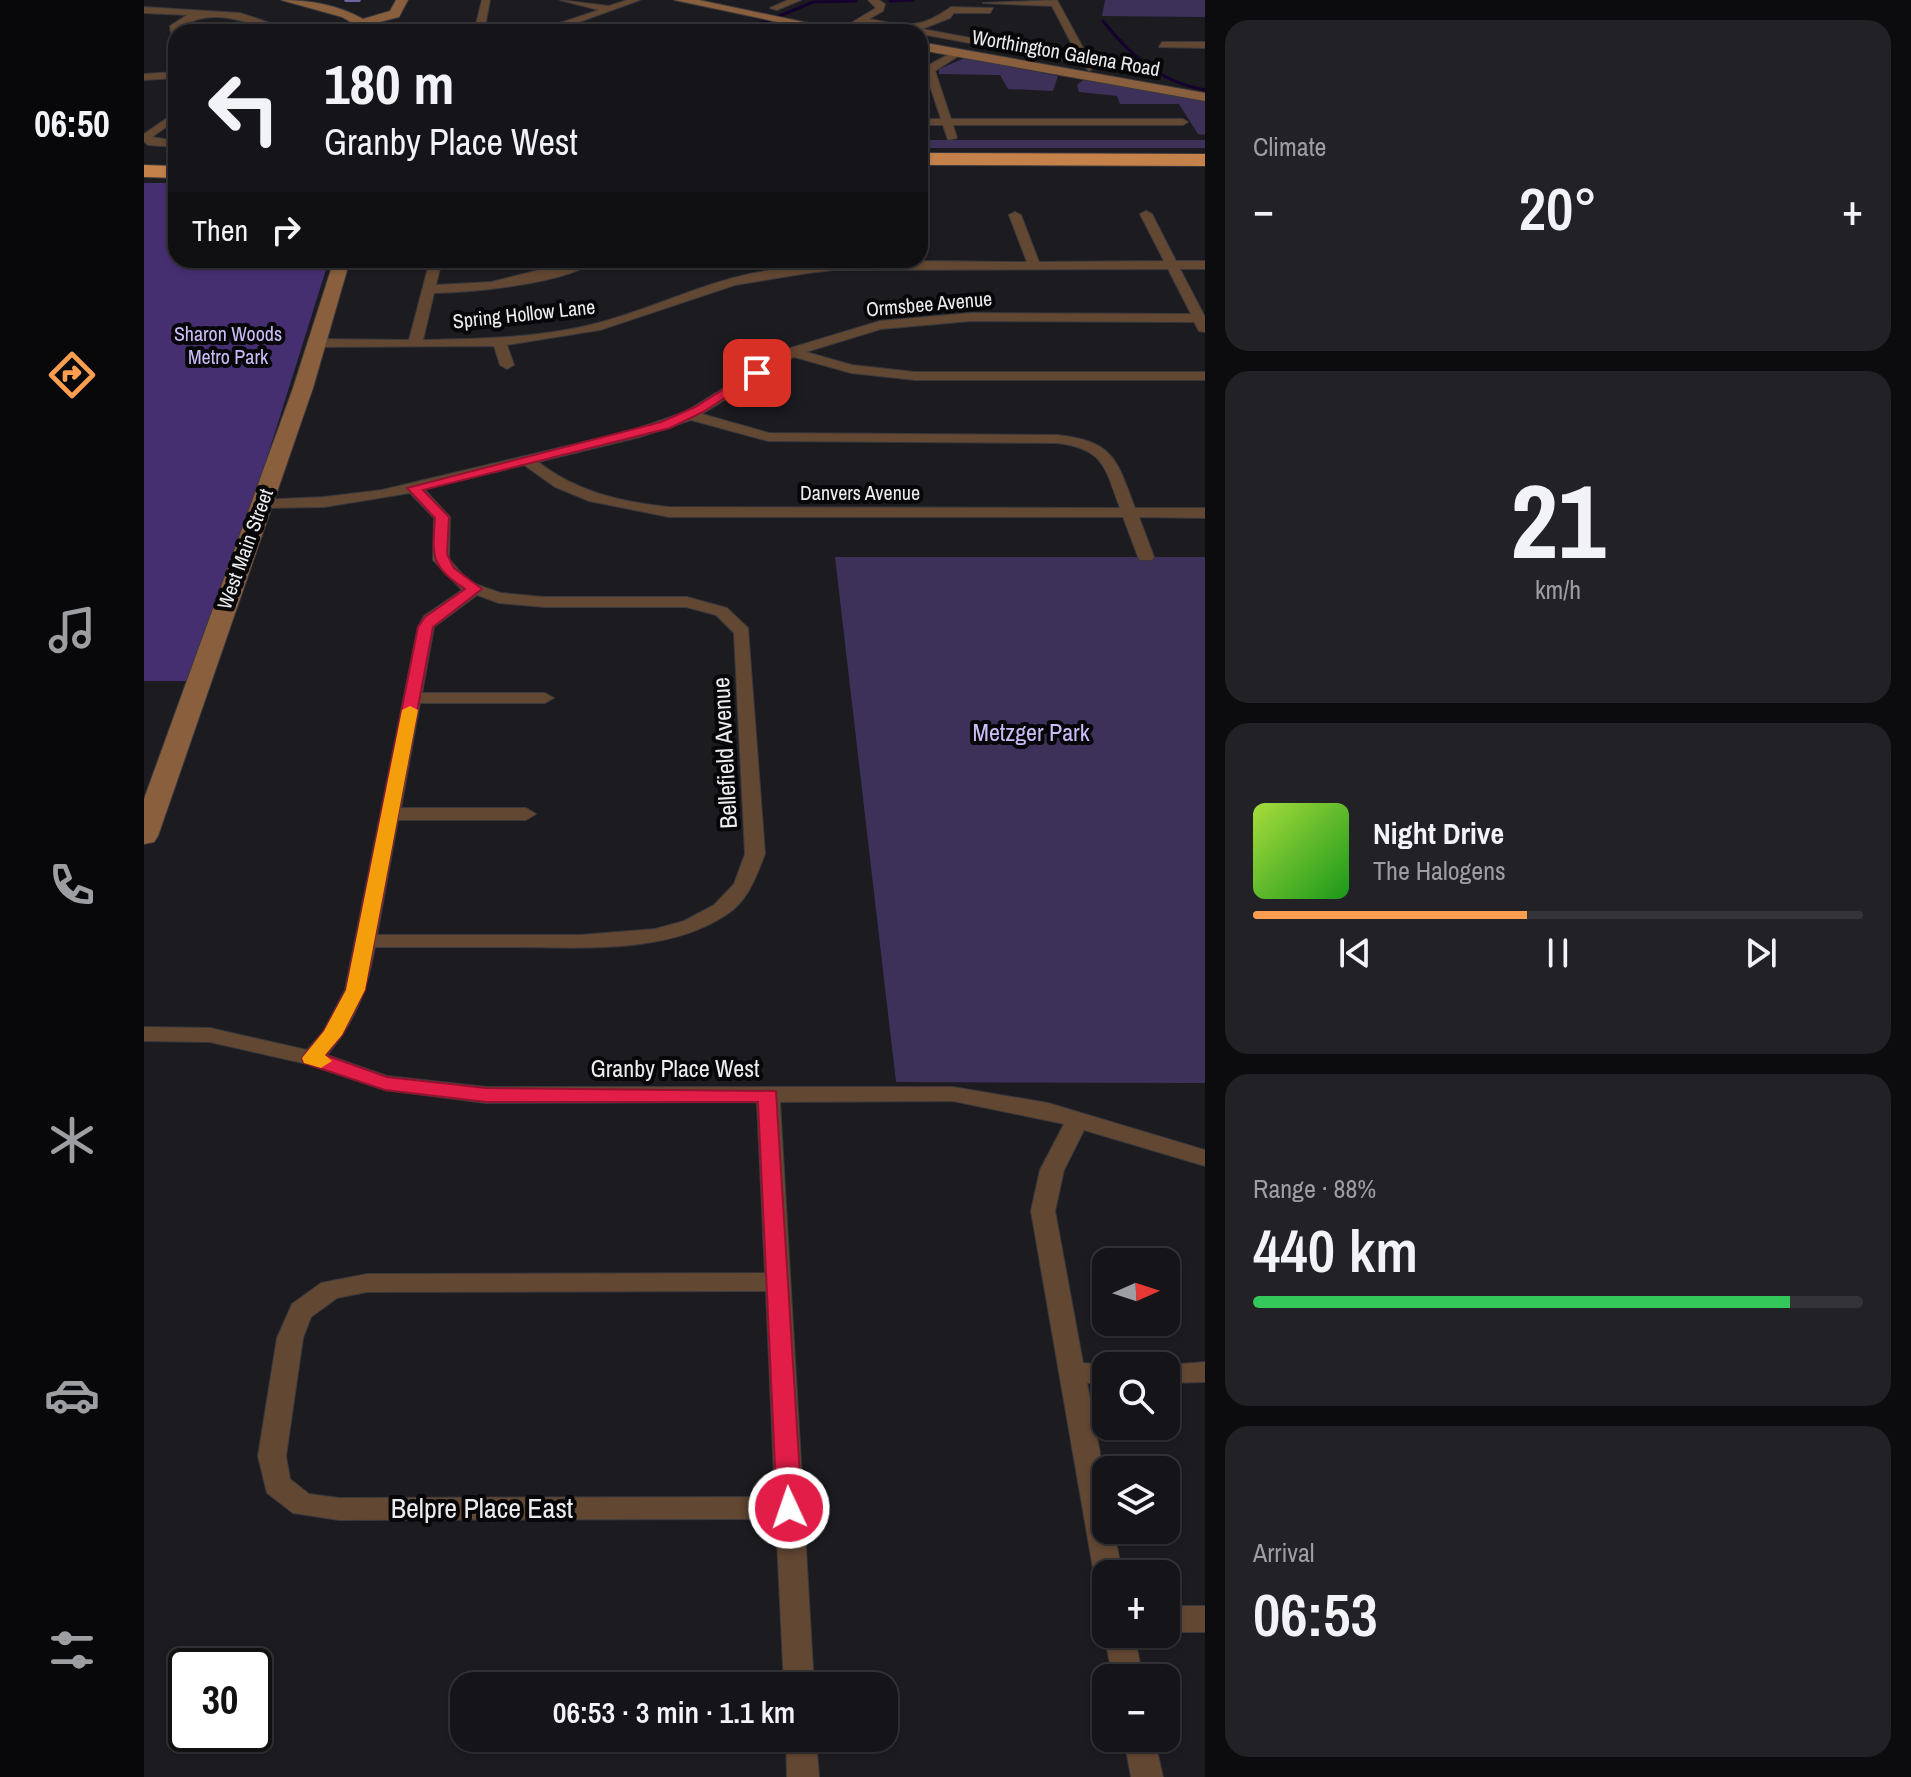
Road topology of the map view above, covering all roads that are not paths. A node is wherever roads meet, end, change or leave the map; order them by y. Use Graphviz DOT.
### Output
graph roads {
  1 [pos="287,0"];
  2 [pos="402,0"];
  3 [pos="486,0"];
  4 [pos="564,0"];
  5 [pos="636,0"];
  6 [pos="797,0"];
  7 [pos="872,0"];
  8 [pos="688,1"];
  9 [pos="1054,2"];
  10 [pos="949,5"];
  11 [pos="774,8"];
  12 [pos="989,8"];
  13 [pos="609,9"];
  14 [pos="144,10"];
  15 [pos="200,12"];
  16 [pos="860,20"];
  17 [pos="365,22"];
  18 [pos="179,24"];
  19 [pos="271,24"];
  20 [pos="367,24"];
  21 [pos="481,24"];
  22 [pos="566,24"];
  23 [pos="803,24"];
  24 [pos="854,24"];
  25 [pos="884,24"];
  26 [pos="926,24"];
  27 [pos="993,31"];
  28 [pos="928,32"];
  29 [pos="972,40"];
  30 [pos="1162,45"];
  31 [pos="1205,45"];
  32 [pos="928,48"];
  33 [pos="957,53"];
  34 [pos="1087,62"];
  35 [pos="168,76"];
  36 [pos="1075,76"];
  37 [pos="144,77"];
  38 [pos="1205,97"];
  39 [pos="168,122"];
  40 [pos="928,122"];
  41 [pos="947,122"];
  42 [pos="1183,122"];
  43 [pos="952,138"];
  44 [pos="148,141"];
  45 [pos="168,143"];
  46 [pos="168,153"];
  47 [pos="928,159"];
  48 [pos="1205,160"];
  49 [pos="144,171"];
  50 [pos="168,172"];
  51 [pos="928,173"];
  52 [pos="1205,173"];
  53 [pos="1146,214"];
  54 [pos="1015,215"];
  55 [pos="928,263"];
  56 [pos="1034,265"];
  57 [pos="1173,265"];
  58 [pos="1205,265"];
  59 [pos="340,268"];
  60 [pos="434,268"];
  61 [pos="566,268"];
  62 [pos="771,268"];
  63 [pos="823,268"];
  64 [pos="776,272"];
  65 [pos="428,289"];
  66 [pos="1202,323"];
  67 [pos="499,341"];
  68 [pos="318,343"];
  69 [pos="415,344"];
  70 [pos="792,352"];
  71 [pos="507,365"];
  72 [pos="1205,376"];
  73 [pos="690,415"];
  74 [pos="528,461"];
  75 [pos="414,488"];
  76 [pos="263,503"];
  77 [pos="1130,513"];
  78 [pos="1205,513"];
  79 [pos="1146,557"];
  80 [pos="475,589"];
  81 [pos="412,698"];
  82 [pos="545,698"];
  83 [pos="390,814"];
  84 [pos="526,814"];
  85 [pos="144,836"];
  86 [pos="366,941"];
  87 [pos="144,1034"];
  88 [pos="312,1058"];
  89 [pos="768,1096"];
  90 [pos="1077,1120"];
  91 [pos="1205,1158"];
  92 [pos="777,1282"];
  93 [pos="1205,1372"];
  94 [pos="1073,1373"];
  95 [pos="1092,1373"];
  96 [pos="1180,1373"];
  97 [pos="789,1508"];
  98 [pos="1106,1560"];
  99 [pos="1180,1619"];
  100 [pos="1205,1619"];
  101 [pos="798,1672"];
  102 [pos="802,1752"];
  103 [pos="1142,1752"];
  104 [pos="803,1777"];
  105 [pos="1147,1777"];
  1 -- 17 [label="main road"];
  2 -- 17 [label="main road"];
  3 -- 21 [label="street"];
  4 -- 13 [label="street"];
  5 -- 13 [label="street"];
  6 -- 11 [label="street"];
  7 -- 16 [label="street"];
  8 -- 23 [label="main road"];
  9 -- 12 [label="street"];
  9 -- 34 [label="street"];
  10 -- 12 [label="street"];
  10 -- 26 [label="street"];
  13 -- 22 [label="street"];
  14 -- 15 [label="street"];
  15 -- 18 [label="street"];
  15 -- 19 [label="street"];
  16 -- 24 [label="street"];
  16 -- 25 [label="street"];
  17 -- 20 [label="main road"];
  27 -- 29 [label="street"];
  28 -- 29 [label="street"];
  29 -- 34 [label="street"];
  30 -- 31 [label="street"];
  32 -- 33 [label="main road, Worthington Galena Road"];
  33 -- 36 [label="main road, Worthington Galena Road"];
  33 -- 41 [label="street"];
  34 -- 36 [label="street"];
  35 -- 37 [label="street"];
  36 -- 38 [label="main road, Worthington Galena Road"];
  39 -- 44 [label="street"];
  40 -- 41 [label="street"];
  41 -- 42 [label="street"];
  41 -- 43 [label="street"];
  44 -- 45 [label="street"];
  44 -- 46 [label="highway"];
  47 -- 48 [label="highway"];
  49 -- 50 [label="highway"];
  51 -- 52 [label="highway"];
  53 -- 57 [label="street"];
  54 -- 56 [label="street"];
  55 -- 56 [label="street, Spring Hollow Lane"];
  56 -- 57 [label="street, Spring Hollow Lane"];
  57 -- 58 [label="street, Spring Hollow Lane"];
  57 -- 66 [label="street"];
  59 -- 68 [label="main road, West Main Street"];
  60 -- 65 [label="street"];
  61 -- 65 [label="street"];
  62 -- 64 [label="street"];
  63 -- 64 [label="street, Spring Hollow Lane"];
  64 -- 67 [label="street, Spring Hollow Lane"];
  65 -- 69 [label="street"];
  66 -- 70 [label="street, Ormsbee Avenue"];
  67 -- 69 [label="street, Spring Hollow Lane"];
  67 -- 71 [label="street"];
  68 -- 69 [label="street, Spring Hollow Lane"];
  68 -- 76 [label="main road, West Main Street"];
  70 -- 72 [label="street"];
  70 -- 73 [label="street, Ormsbee Avenue"];
  73 -- 74 [label="street, Ormsbee Avenue"];
  73 -- 77 [label="street"];
  74 -- 75 [label="street, Ormsbee Avenue"];
  74 -- 77 [label="street, Danvers Avenue"];
  75 -- 76 [label="street, Ormsbee Avenue"];
  75 -- 80 [label="street, Bellefield Avenue"];
  76 -- 85 [label="main road, West Main Street"];
  77 -- 78 [label="street, Danvers Avenue"];
  77 -- 79 [label="street"];
  80 -- 81 [label="street"];
  80 -- 86 [label="street, Bellefield Avenue"];
  81 -- 82 [label="street"];
  81 -- 83 [label="street"];
  83 -- 84 [label="street"];
  83 -- 86 [label="street"];
  86 -- 88 [label="street"];
  87 -- 88 [label="street, Granby Place West"];
  88 -- 89 [label="street, Granby Place West"];
  89 -- 90 [label="street, Granby Place West"];
  89 -- 92 [label="street"];
  90 -- 91 [label="street, Granby Place West"];
  90 -- 94 [label="street"];
  92 -- 97 [label="street"];
  92 -- 97 [label="street, Belpre Place East"];
  93 -- 96 [label="street"];
  94 -- 95 [label="street"];
  94 -- 98 [label="street"];
  97 -- 101 [label="street"];
  99 -- 100 [label="street"];
  102 -- 104 [label="street"];
  103 -- 105 [label="street"];
}
